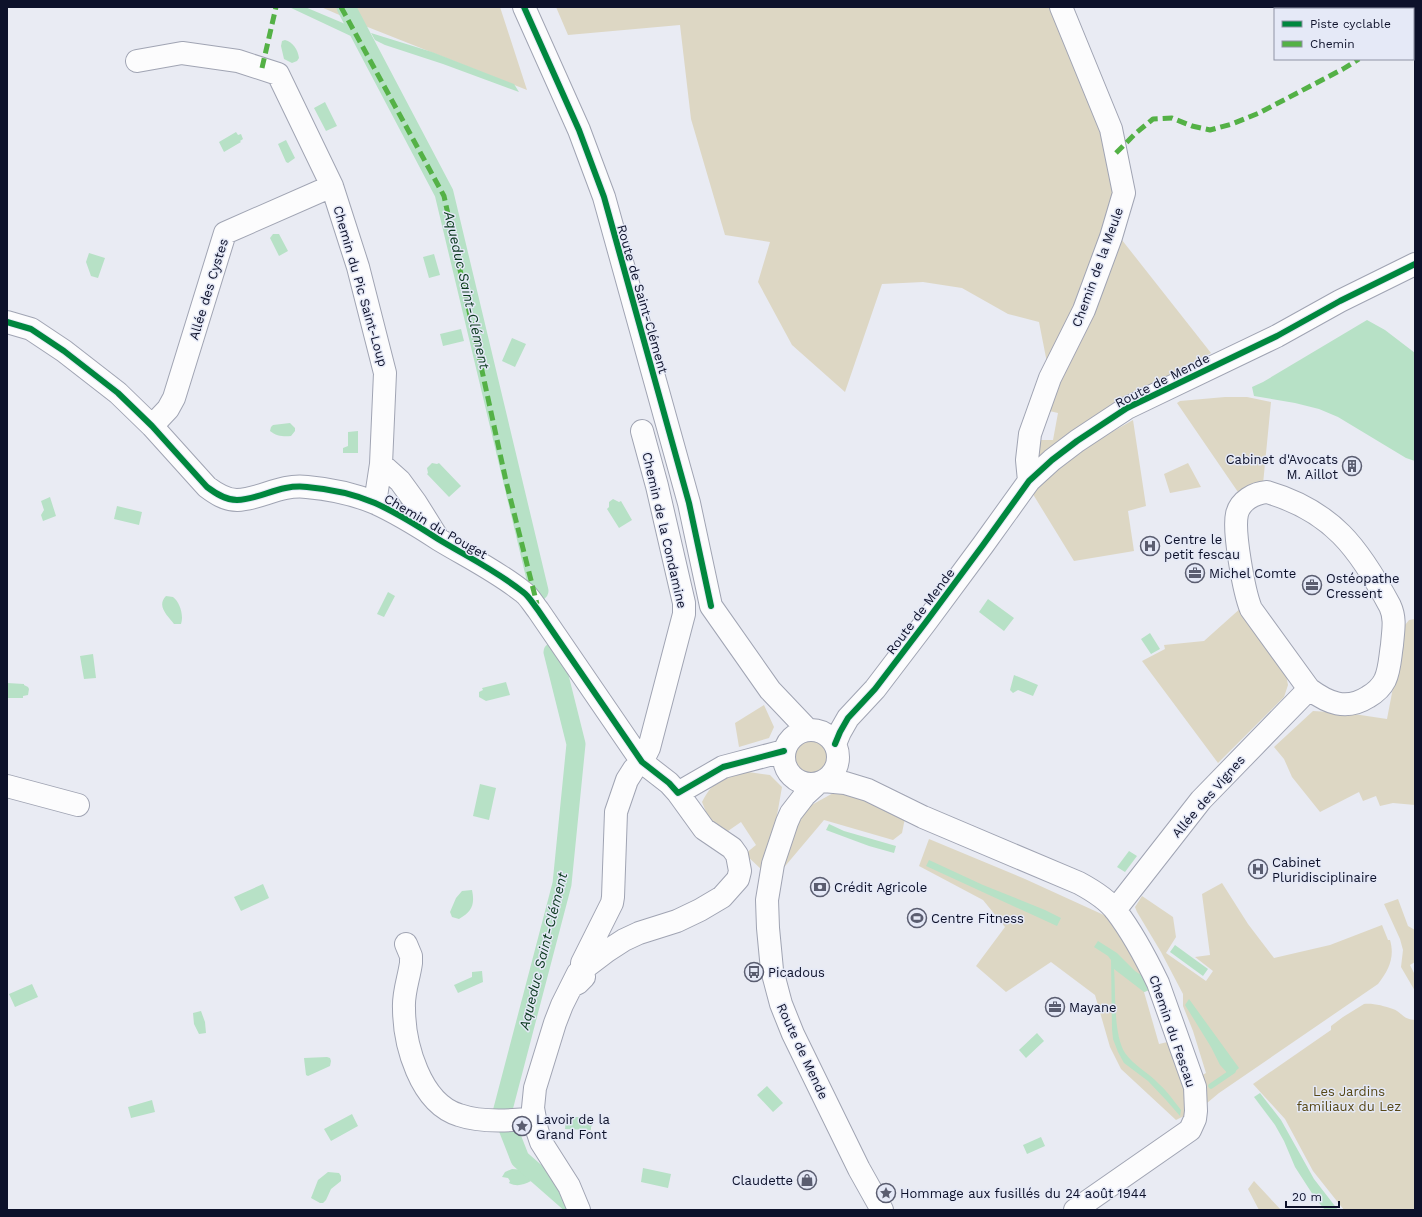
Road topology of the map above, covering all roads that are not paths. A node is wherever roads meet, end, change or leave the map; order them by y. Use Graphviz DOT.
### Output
graph roads {
  1 [pos="524,7"];
  2 [pos="1061,7"];
  3 [pos="137,61"];
  4 [pos="332,186"];
  5 [pos="1415,264"];
  6 [pos="7,322"];
  7 [pos="152,426"];
  8 [pos="642,431"];
  9 [pos="381,464"];
  10 [pos="1029,481"];
  11 [pos="375,503"];
  12 [pos="438,538"];
  13 [pos="1309,689"];
  14 [pos="773,694"];
  15 [pos="826,741"];
  16 [pos="785,747"];
  17 [pos="748,761"];
  18 [pos="642,762"];
  19 [pos="792,777"];
  20 [pos="820,782"];
  21 [pos="7,786"];
  22 [pos="868,790"];
  23 [pos="678,793"];
  24 [pos="78,805"];
  25 [pos="791,813"];
  26 [pos="1115,910"];
  27 [pos="406,944"];
  28 [pos="577,978"];
  29 [pos="535,1118"];
  30 [pos="579,1210"];
  31 [pos="882,1210"];
  32 [pos="1075,1210"];
  1 -- 14 [label="street, Route de Saint-Clément"];
  2 -- 10 [label="street, Chemin de la Meule"];
  3 -- 4 [label="street, Chemin du Pic Saint-Loup"];
  4 -- 7 [label="street, Allée des Cystes"];
  4 -- 9 [label="street, Chemin du Pic Saint-Loup"];
  5 -- 10 [label="street, Route de Mende"];
  6 -- 7 [label="street, Chemin du Pouget"];
  7 -- 11 [label="street, Chemin du Pouget"];
  8 -- 18 [label="street, Chemin de la Condamine"];
  9 -- 11 [label="street, Chemin du Pic Saint-Loup"];
  9 -- 12 [label="street"];
  10 -- 15 [label="street, Route de Mende"];
  11 -- 12 [label="street, Chemin du Pouget"];
  12 -- 18 [label="street, Chemin du Pouget"];
  13 -- 13 [label="street"];
  13 -- 26 [label="street, Allée des Vignes"];
  14 -- 15 [label="street, Route de Saint-Clément"];
  14 -- 16 [label="street, Route de Saint-Clément"];
  15 -- 16 [label="street"];
  15 -- 20 [label="street"];
  15 -- 22 [label="street, Chemin du Fescau"];
  16 -- 17 [label="street"];
  16 -- 19 [label="street"];
  17 -- 19 [label="street"];
  17 -- 23 [label="street"];
  18 -- 23 [label="street, Chemin du Pouget"];
  18 -- 28 [label="street, Chemin de la Condamine"];
  19 -- 20 [label="street"];
  19 -- 25 [label="street, Route de Mende"];
  20 -- 22 [label="street, Chemin du Fescau"];
  20 -- 25 [label="street, Route de Mende"];
  21 -- 24 [label="street"];
  22 -- 26 [label="street, Chemin du Fescau"];
  23 -- 28 [label="street, Chemin du Pouget"];
  25 -- 31 [label="street, Route de Mende"];
  26 -- 32 [label="street, Chemin du Fescau"];
  27 -- 29 [label="street"];
  28 -- 29 [label="street"];
  29 -- 30 [label="street"];
}
